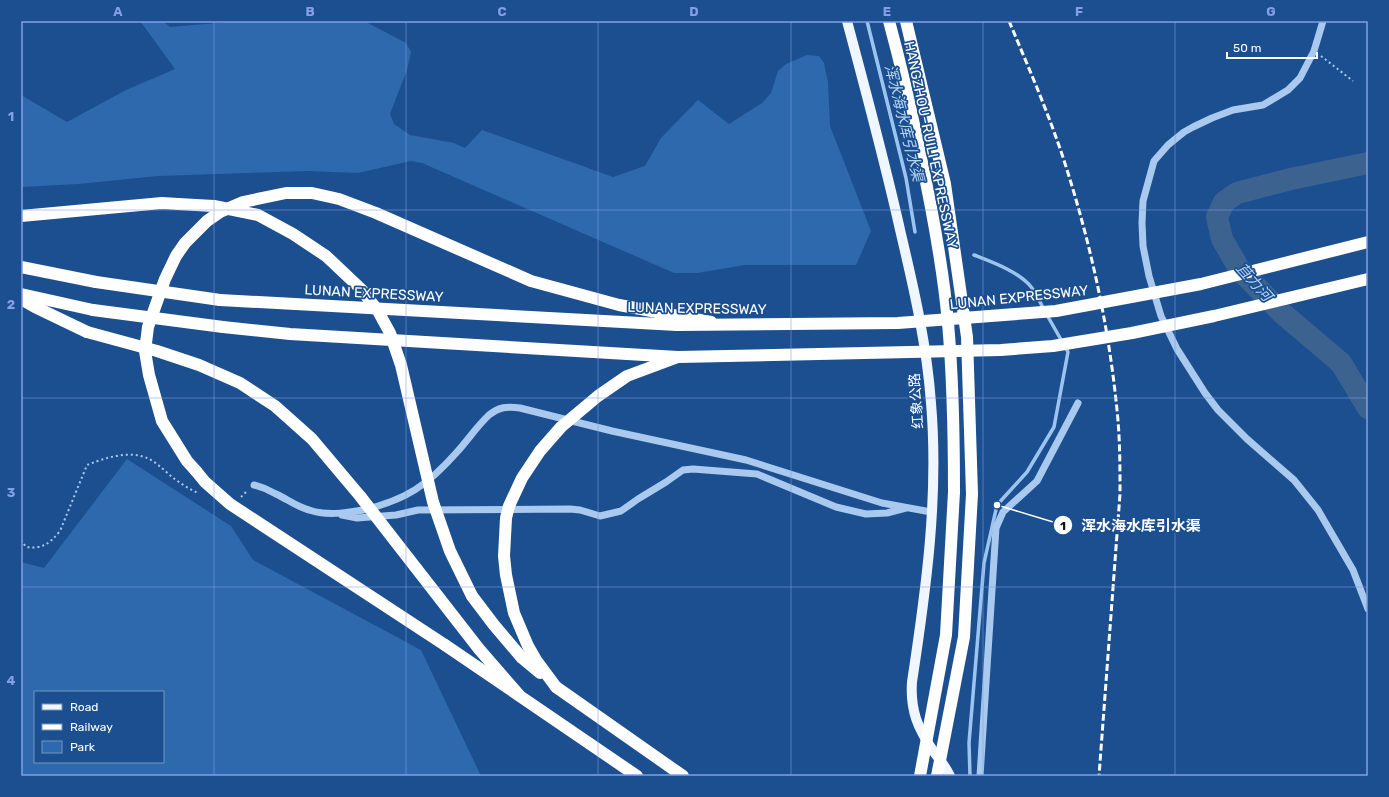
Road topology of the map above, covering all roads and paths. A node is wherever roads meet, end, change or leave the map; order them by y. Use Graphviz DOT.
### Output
graph roads {
  1 [pos="847,21"];
  2 [pos="889,21"];
  3 [pos="906,21"];
  4 [pos="1322,21"];
  5 [pos="1314,51"];
  6 [pos="1353,81"];
  7 [pos="21,216"];
  8 [pos="1368,242"];
  9 [pos="21,267"];
  10 [pos="1368,279"];
  11 [pos="21,294"];
  12 [pos="21,300"];
  13 [pos="724,324"];
  14 [pos="678,357"];
  15 [pos="1078,403"];
  16 [pos="254,485"];
  17 [pos="200,494"];
  18 [pos="238,499"];
  19 [pos="908,508"];
  20 [pos="931,512"];
  21 [pos="336,513"];
  22 [pos="21,540"];
  23 [pos="1368,608"];
  24 [pos="556,687"];
  25 [pos="519,695"];
  26 [pos="637,776"];
  27 [pos="683,776"];
  28 [pos="920,776"];
  29 [pos="937,776"];
  30 [pos="950,776"];
  31 [pos="980,776"];
  1 -- 20 [label="main road, 红象公路"];
  2 -- 28 [label="highway, HANGZHOU–RUILI EXPRESSWAY, bridge"];
  3 -- 29 [label="highway, HANGZHOU–RUILI EXPRESSWAY, bridge"];
  4 -- 5 [label="street"];
  5 -- 6 [label="path"];
  5 -- 23 [label="street"];
  7 -- 24 [label="highway, bridge"];
  8 -- 13 [label="highway, LUNAN EXPRESSWAY, bridge"];
  9 -- 13 [label="highway, LUNAN EXPRESSWAY, bridge"];
  10 -- 14 [label="highway, bridge"];
  11 -- 14 [label="highway, bridge"];
  12 -- 25 [label="highway, bridge"];
  13 -- 25 [label="highway, bridge"];
  14 -- 24 [label="highway, bridge"];
  15 -- 31 [label="street"];
  16 -- 18 [label="path"];
  16 -- 21 [label="street"];
  17 -- 22 [label="path"];
  19 -- 20 [label="street"];
  19 -- 21 [label="street"];
  19 -- 21 [label="street"];
  20 -- 30 [label="main road, 红象公路"];
  24 -- 27 [label="highway"];
  25 -- 26 [label="highway"];
}
